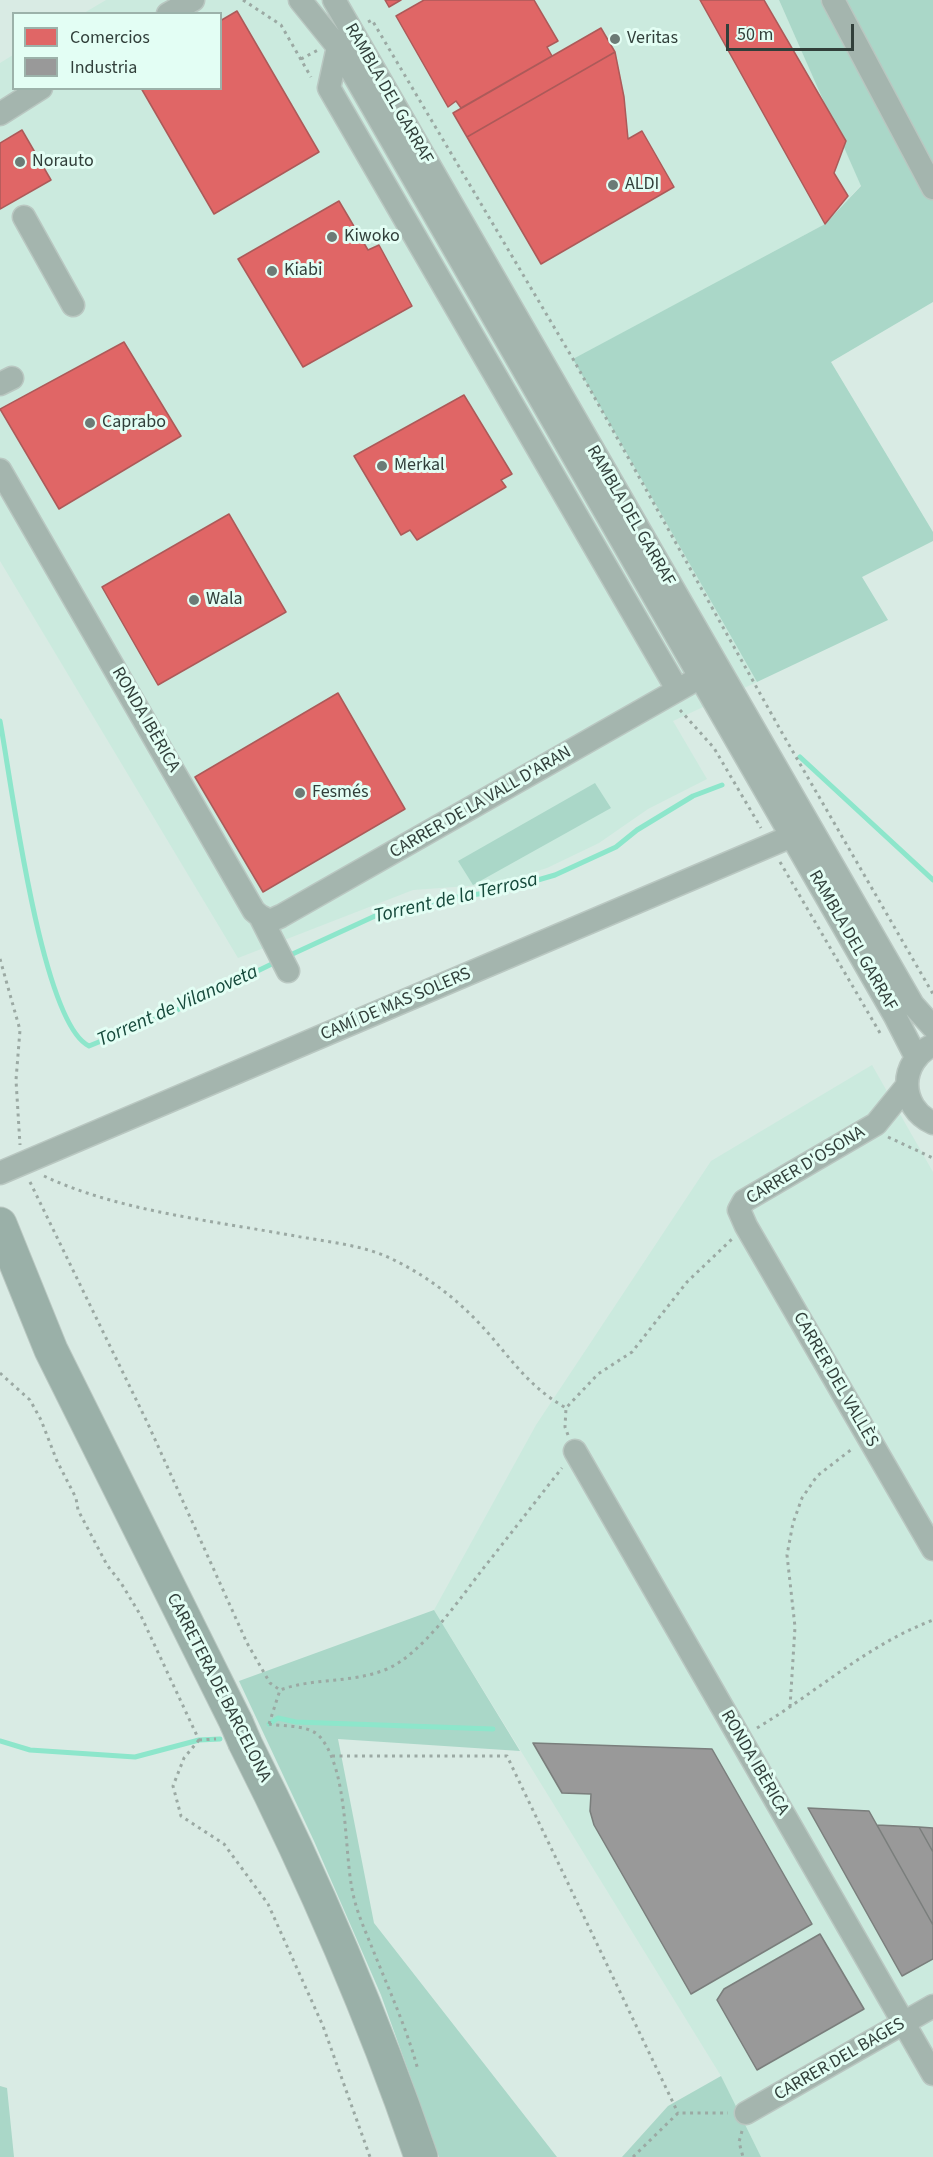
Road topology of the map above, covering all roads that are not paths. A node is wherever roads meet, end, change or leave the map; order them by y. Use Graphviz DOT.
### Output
graph roads {
  1 [pos="193,0"];
  2 [pos="300,0"];
  3 [pos="334,0"];
  4 [pos="833,0"];
  5 [pos="172,12"];
  6 [pos="338,46"];
  7 [pos="38,90"];
  8 [pos="0,114"];
  9 [pos="933,188"];
  10 [pos="24,217"];
  11 [pos="73,305"];
  12 [pos="0,470"];
  13 [pos="700,677"];
  14 [pos="677,689"];
  15 [pos="759,760"];
  16 [pos="771,780"];
  17 [pos="792,836"];
  18 [pos="260,916"];
  19 [pos="288,971"];
  20 [pos="933,1027"];
  21 [pos="925,1051"];
  22 [pos="906,1087"];
  23 [pos="930,1122"];
  24 [pos="876,1124"];
  25 [pos="0,1173"];
  26 [pos="742,1218"];
  27 [pos="0,1224"];
  28 [pos="575,1451"];
  29 [pos="933,1549"];
  30 [pos="933,2006"];
  31 [pos="903,2024"];
  32 [pos="933,2074"];
  33 [pos="746,2113"];
  34 [pos="421,2157"];
  1 -- 5 [label="street"];
  2 -- 6 [label="street, RAMBLA DEL GARRAF"];
  3 -- 15 [label="street, RAMBLA DEL GARRAF"];
  4 -- 9 [label="street"];
  6 -- 13 [label="street, RAMBLA DEL GARRAF"];
  6 -- 14 [label="street, RAMBLA DEL GARRAF"];
  7 -- 8 [label="street"];
  10 -- 11 [label="street"];
  12 -- 18 [label="street, RONDA IBÈRICA"];
  13 -- 14 [label="street, CARRER DE LA VALL D'ARAN"];
  13 -- 15 [label="street, RAMBLA DEL GARRAF"];
  14 -- 18 [label="street, CARRER DE LA VALL D'ARAN"];
  15 -- 16 [label="street, RAMBLA DEL GARRAF"];
  16 -- 17 [label="street, RAMBLA DEL GARRAF"];
  16 -- 20 [label="street, RAMBLA DEL GARRAF"];
  17 -- 21 [label="street, RAMBLA DEL GARRAF"];
  17 -- 25 [label="street, CAMÍ DE MAS SOLERS"];
  18 -- 19 [label="street, RONDA IBÈRICA"];
  21 -- 22 [label="street, RAMBLA DEL GARRAF"];
  22 -- 23 [label="street"];
  22 -- 24 [label="street, CARRER D'OSONA"];
  23 -- 24 [label="street, CARRER D'OSONA"];
  24 -- 26 [label="street, CARRER D'OSONA"];
  26 -- 29 [label="street, CARRER DEL VALLÈS"];
  27 -- 34 [label="highway, CARRETERA DE BARCELONA"];
  28 -- 31 [label="street, RONDA IBÈRICA"];
  30 -- 31 [label="street, CARRER DEL BAGES"];
  31 -- 32 [label="street, RONDA IBÈRICA"];
  31 -- 33 [label="street, CARRER DEL BAGES"];
}
